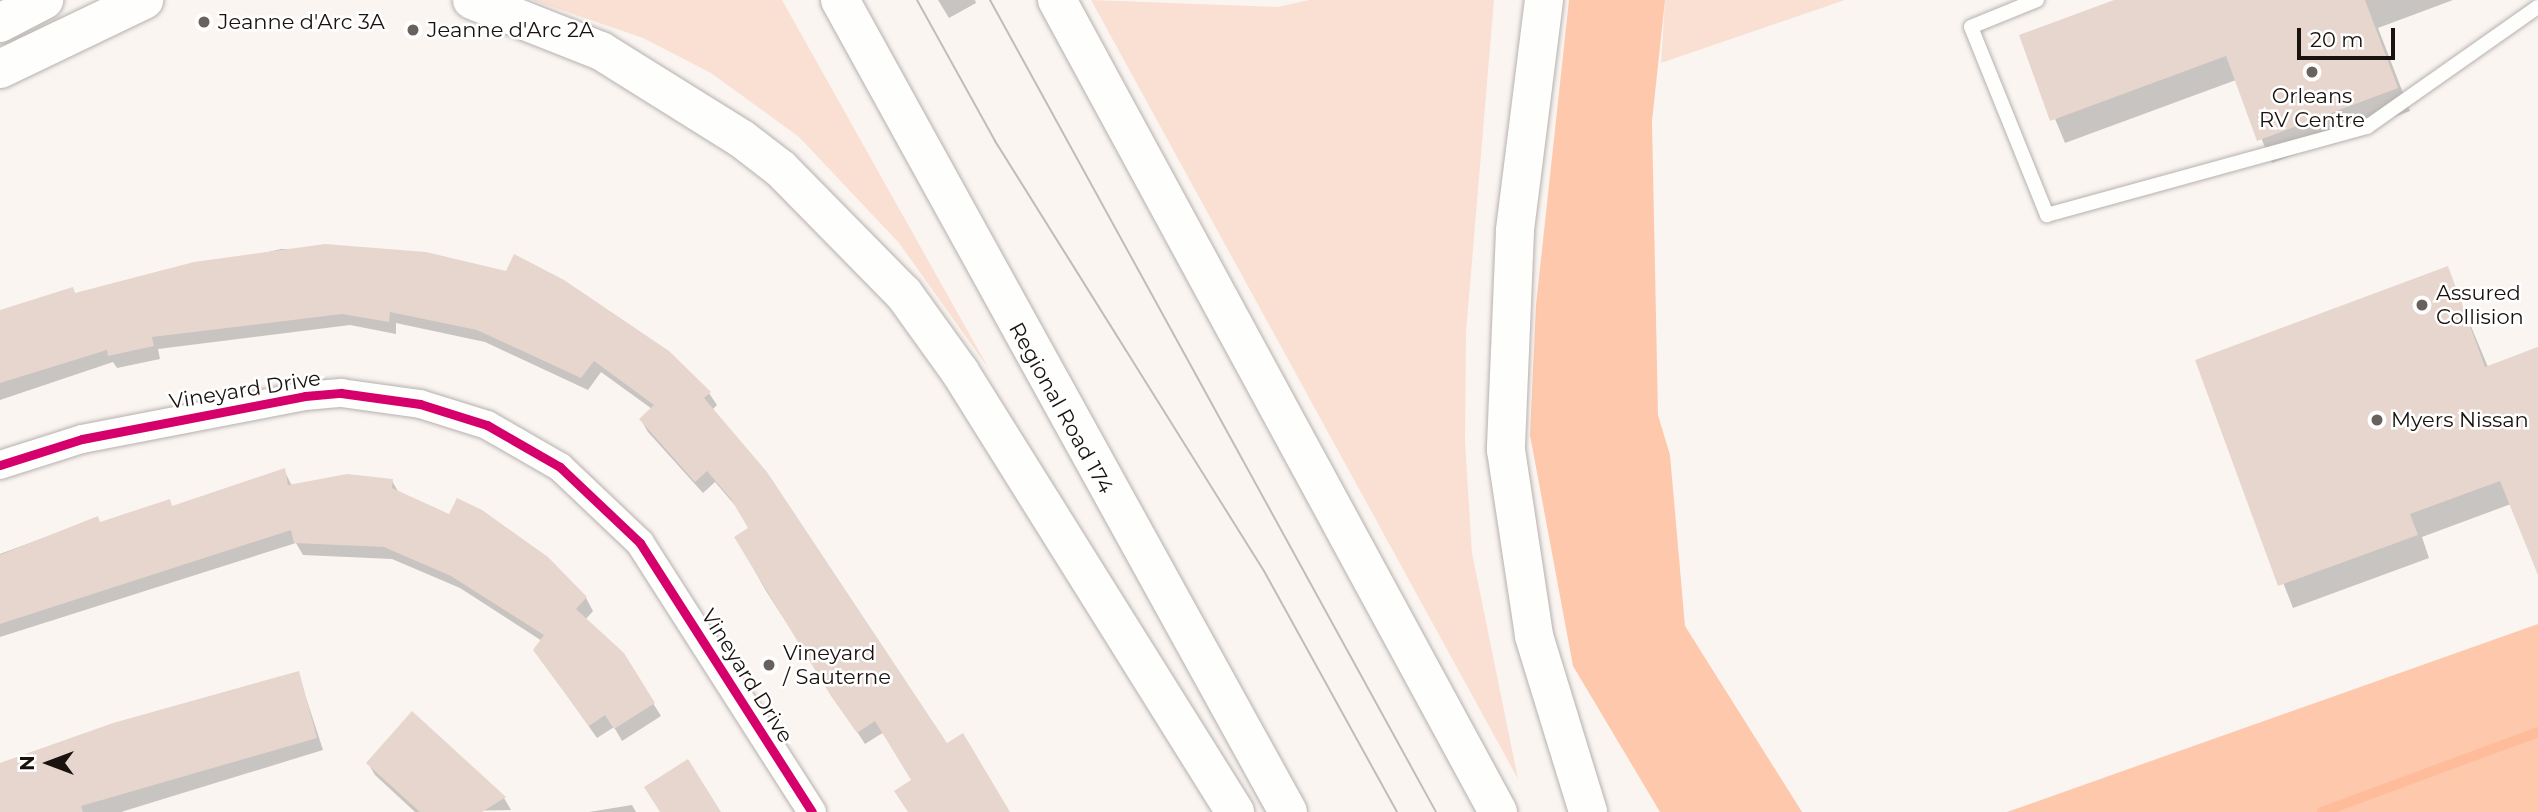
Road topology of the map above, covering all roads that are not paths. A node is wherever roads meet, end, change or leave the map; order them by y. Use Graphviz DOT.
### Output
graph roads {
  1 [pos="44,0"];
  2 [pos="144,0"];
  3 [pos="472,0"];
  4 [pos="834,0"];
  5 [pos="840,0"];
  6 [pos="1056,0"];
  7 [pos="1544,0"];
  8 [pos="2037,0"];
  9 [pos="2533,6"];
  10 [pos="0,23"];
  11 [pos="0,69"];
  12 [pos="896,106"];
  13 [pos="0,465"];
  14 [pos="812,812"];
  15 [pos="1235,812"];
  16 [pos="1288,812"];
  17 [pos="1498,812"];
  18 [pos="1588,812"];
  1 -- 10 [label="main road"];
  2 -- 11 [label="main road"];
  3 -- 15 [label="main road"];
  4 -- 12 [label="main road"];
  5 -- 12 [label="main road, Regional Road 174"];
  6 -- 17 [label="main road"];
  7 -- 18 [label="main road"];
  8 -- 9 [label="lane"];
  12 -- 16 [label="main road, Regional Road 174"];
  13 -- 14 [label="street, Vineyard Drive"];
}
